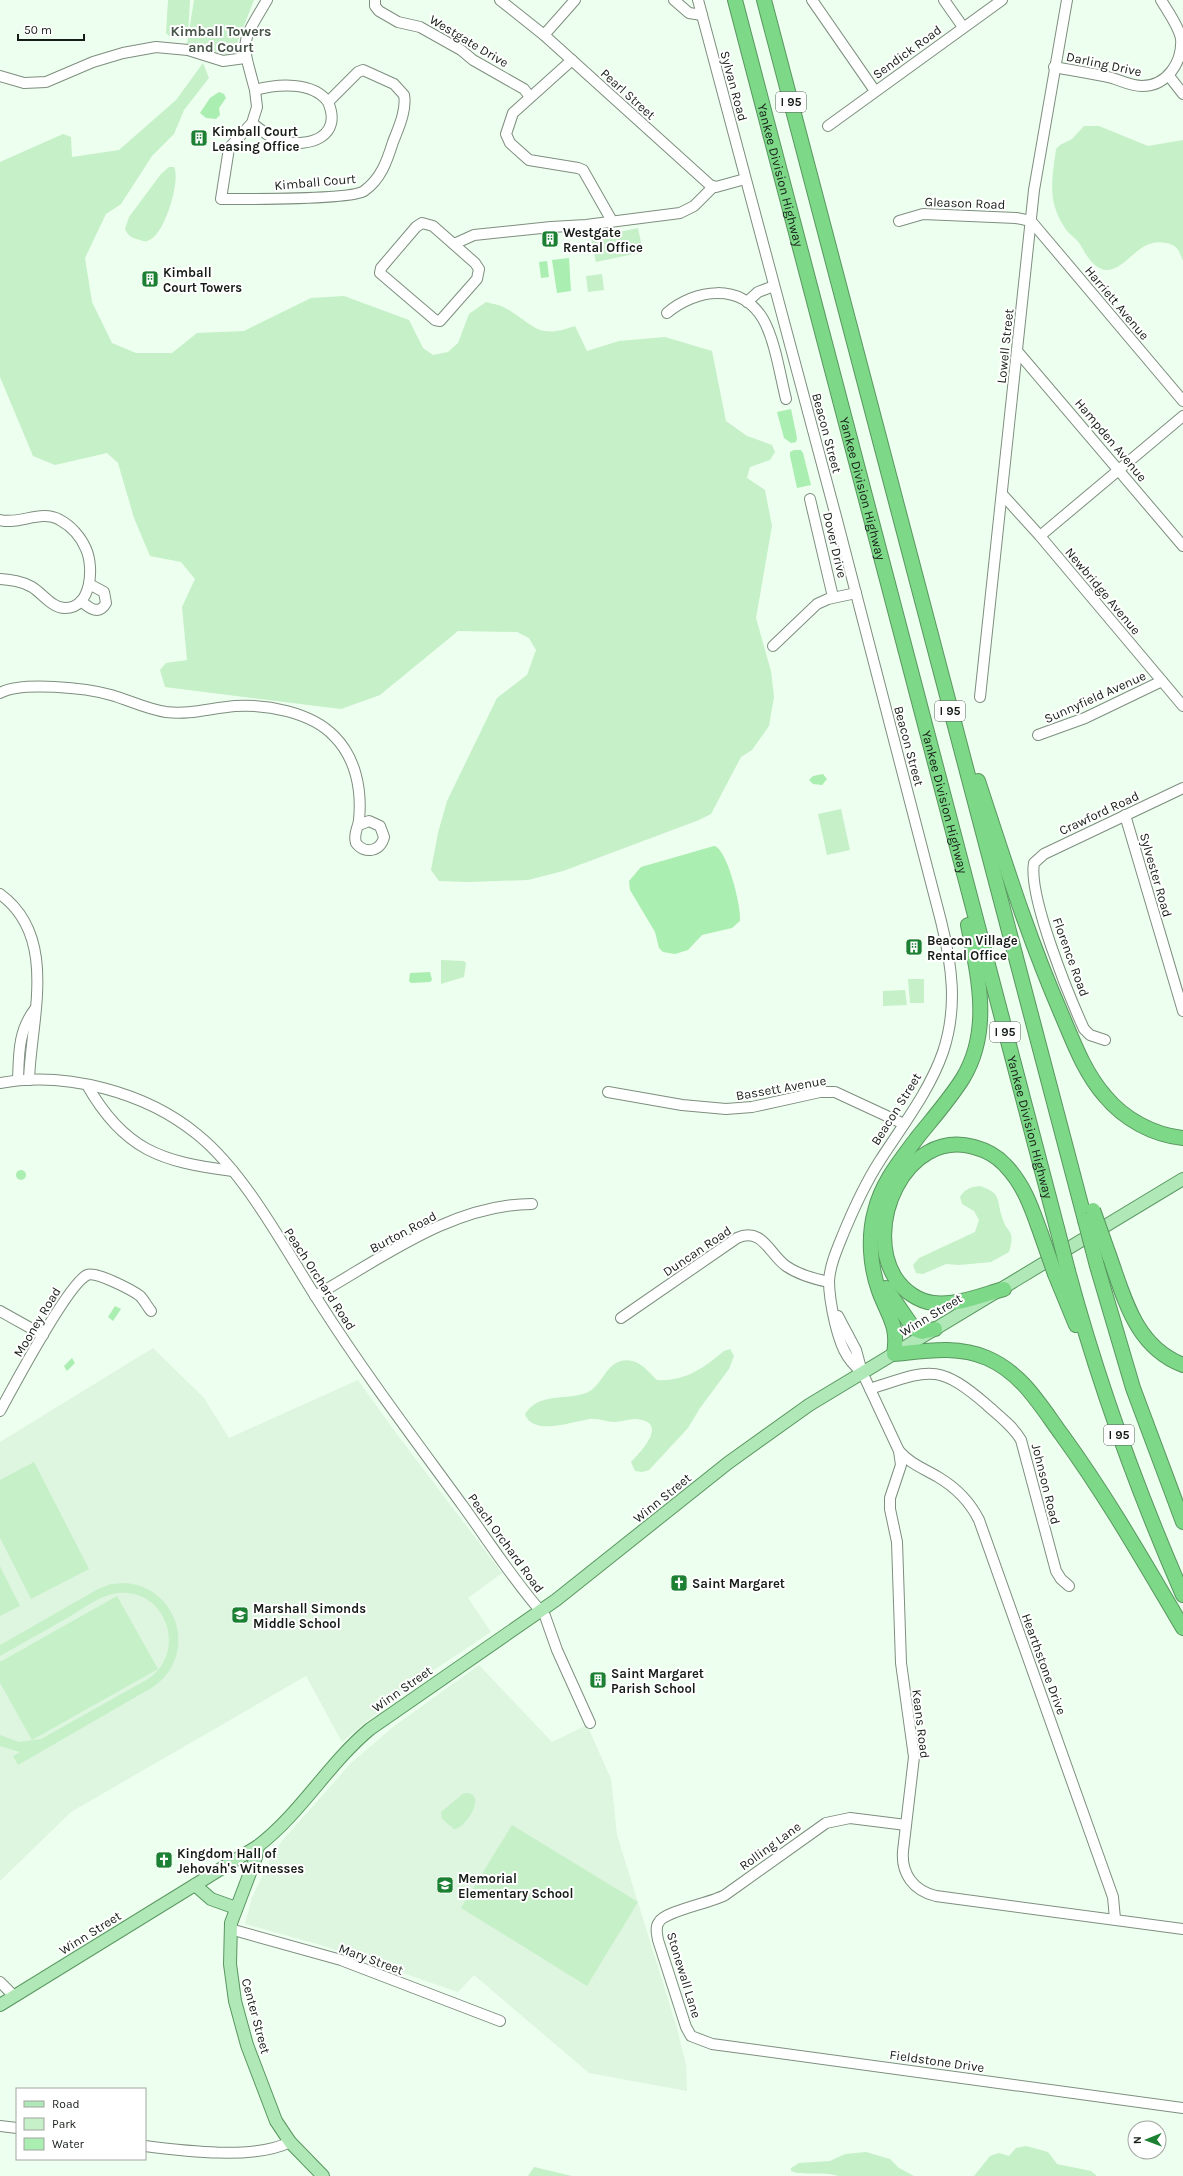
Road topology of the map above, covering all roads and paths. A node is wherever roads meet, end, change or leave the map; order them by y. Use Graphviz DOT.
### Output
graph roads {
  1 [pos="267,0"];
  2 [pos="375,0"];
  3 [pos="500,0"];
  4 [pos="575,0"];
  5 [pos="674,0"];
  6 [pos="698,0"];
  7 [pos="735,0"];
  8 [pos="764,0"];
  9 [pos="812,0"];
  10 [pos="944,0"];
  11 [pos="1002,0"];
  12 [pos="1067,0"];
  13 [pos="1161,0"];
  14 [pos="702,15"];
  15 [pos="963,27"];
  16 [pos="544,35"];
  17 [pos="246,58"];
  18 [pos="572,60"];
  19 [pos="1054,67"];
  20 [pos="0,76"];
  21 [pos="1169,76"];
  22 [pos="255,90"];
  23 [pos="875,91"];
  24 [pos="1183,94"];
  25 [pos="530,97"];
  26 [pos="328,102"];
  27 [pos="252,124"];
  28 [pos="828,126"];
  29 [pos="745,179"];
  30 [pos="713,187"];
  31 [pos="612,221"];
  32 [pos="899,221"];
  33 [pos="1031,222"];
  34 [pos="454,244"];
  35 [pos="774,286"];
  36 [pos="747,302"];
  37 [pos="667,313"];
  38 [pos="1017,351"];
  39 [pos="786,399"];
  40 [pos="1183,401"];
  41 [pos="1183,416"];
  42 [pos="1120,469"];
  43 [pos="1002,494"];
  44 [pos="810,499"];
  45 [pos="0,520"];
  46 [pos="1040,536"];
  47 [pos="1183,546"];
  48 [pos="0,579"];
  49 [pos="89,584"];
  50 [pos="856,593"];
  51 [pos="833,597"];
  52 [pos="81,601"];
  53 [pos="773,646"];
  54 [pos="936,658"];
  55 [pos="1162,681"];
  56 [pos="0,693"];
  57 [pos="980,697"];
  58 [pos="1183,706"];
  59 [pos="1038,735"];
  60 [pos="1183,788"];
  61 [pos="1125,816"];
  62 [pos="359,825"];
  63 [pos="954,836"];
  64 [pos="1033,868"];
  65 [pos="0,894"];
  66 [pos="35,1009"];
  67 [pos="1183,1011"];
  68 [pos="1105,1040"];
  69 [pos="18,1080"];
  70 [pos="29,1080"];
  71 [pos="0,1083"];
  72 [pos="87,1085"];
  73 [pos="608,1092"];
  74 [pos="904,1124"];
  75 [pos="1183,1138"];
  76 [pos="233,1171"];
  77 [pos="1183,1179"];
  78 [pos="532,1204"];
  79 [pos="1089,1215"];
  80 [pos="872,1259"];
  81 [pos="1061,1272"];
  82 [pos="829,1282"];
  83 [pos="1004,1288"];
  84 [pos="315,1296"];
  85 [pos="0,1311"];
  86 [pos="151,1311"];
  87 [pos="620,1318"];
  88 [pos="935,1329"];
  89 [pos="43,1335"];
  90 [pos="894,1354"];
  91 [pos="1183,1364"];
  92 [pos="862,1372"];
  93 [pos="870,1389"];
  94 [pos="0,1411"];
  95 [pos="899,1452"];
  96 [pos="1183,1522"];
  97 [pos="1069,1586"];
  98 [pos="1183,1595"];
  99 [pos="540,1610"];
  100 [pos="1183,1628"];
  101 [pos="590,1723"];
  102 [pos="906,1825"];
  103 [pos="258,1846"];
  104 [pos="195,1885"];
  105 [pos="236,1908"];
  106 [pos="1115,1919"];
  107 [pos="658,1923"];
  108 [pos="230,1929"];
  109 [pos="1183,1929"];
  110 [pos="0,1982"];
  111 [pos="14,1996"];
  112 [pos="0,2005"];
  113 [pos="500,2021"];
  114 [pos="690,2034"];
  115 [pos="1183,2108"];
  116 [pos="0,2126"];
  117 [pos="16,2128"];
  118 [pos="290,2142"];
  119 [pos="146,2146"];
  120 [pos="323,2176"];
  1 -- 17 [label="street, Kimball Court"];
  2 -- 25 [label="street, Westgate Drive"];
  3 -- 16 [label="street, Pearl Street"];
  4 -- 16 [label="street"];
  5 -- 14 [label="street"];
  6 -- 14 [label="street, Sylvan Road"];
  7 -- 63 [label="highway, Yankee Division Highway / I 95"];
  8 -- 54 [label="highway, I 95"];
  9 -- 23 [label="street"];
  10 -- 15 [label="street"];
  11 -- 15 [label="street, Sendick Road"];
  12 -- 19 [label="street, Lowell Street"];
  13 -- 21 [label="street"];
  14 -- 29 [label="street, Sylvan Road"];
  15 -- 23 [label="street, Sendick Road"];
  16 -- 18 [label="street, Pearl Street"];
  17 -- 20 [label="street"];
  17 -- 22 [label="street, Kimball Court"];
  18 -- 25 [label="street"];
  18 -- 30 [label="street, Pearl Street"];
  19 -- 21 [label="street, Darling Drive"];
  19 -- 33 [label="street, Lowell Street"];
  21 -- 24 [label="street"];
  22 -- 26 [label="street"];
  22 -- 27 [label="street, Kimball Court"];
  23 -- 28 [label="street, Sendick Road"];
  25 -- 31 [label="street"];
  26 -- 27 [label="street"];
  26 -- 27 [label="street, Kimball Court"];
  29 -- 30 [label="street"];
  29 -- 35 [label="street, Beacon Street"];
  30 -- 31 [label="street"];
  31 -- 34 [label="street"];
  32 -- 33 [label="street, Gleason Road"];
  33 -- 38 [label="street, Lowell Street"];
  33 -- 40 [label="street, Harriett Avenue"];
  34 -- 34 [label="street"];
  35 -- 36 [label="street"];
  35 -- 50 [label="street, Beacon Street"];
  36 -- 37 [label="street"];
  36 -- 39 [label="street"];
  38 -- 42 [label="street, Hampden Avenue"];
  38 -- 43 [label="street, Lowell Street"];
  41 -- 42 [label="street"];
  42 -- 46 [label="street"];
  42 -- 47 [label="street, Hampden Avenue"];
  43 -- 46 [label="street, Newbridge Avenue"];
  43 -- 57 [label="street, Lowell Street"];
  44 -- 51 [label="street, Dover Drive"];
  45 -- 49 [label="street"];
  46 -- 55 [label="street, Newbridge Avenue"];
  48 -- 52 [label="street"];
  49 -- 52 [label="street"];
  49 -- 52 [label="street"];
  50 -- 51 [label="street, Dover Drive"];
  50 -- 74 [label="street, Beacon Street"];
  51 -- 53 [label="street, Dover Drive"];
  54 -- 75 [label="highway"];
  54 -- 79 [label="highway, I 95"];
  55 -- 58 [label="street, Newbridge Avenue"];
  55 -- 59 [label="street, Sunnyfield Avenue"];
  56 -- 62 [label="street"];
  60 -- 61 [label="street, Crawford Road"];
  61 -- 64 [label="street, Crawford Road"];
  61 -- 67 [label="street, Sylvester Road"];
  63 -- 80 [label="highway"];
  63 -- 81 [label="highway, Yankee Division Highway / I 95, bridge"];
  64 -- 68 [label="street, Florence Road"];
  65 -- 66 [label="street"];
  66 -- 69 [label="street"];
  66 -- 70 [label="street"];
  69 -- 70 [label="street, Peach Orchard Road"];
  69 -- 71 [label="street, Peach Orchard Road"];
  70 -- 72 [label="street, Peach Orchard Road"];
  72 -- 76 [label="street, Peach Orchard Road"];
  72 -- 76 [label="street"];
  73 -- 74 [label="street, Bassett Avenue"];
  74 -- 82 [label="street, Beacon Street"];
  76 -- 84 [label="street, Peach Orchard Road"];
  77 -- 83 [label="main road, Winn Street"];
  78 -- 84 [label="street, Burton Road"];
  79 -- 91 [label="highway, bridge"];
  79 -- 96 [label="highway, I 95, bridge"];
  80 -- 88 [label="highway"];
  80 -- 90 [label="highway"];
  81 -- 83 [label="highway, bridge"];
  81 -- 98 [label="highway, I 95"];
  82 -- 87 [label="street, Duncan Road"];
  82 -- 92 [label="street, Beacon Street"];
  83 -- 88 [label="main road, Winn Street"];
  84 -- 99 [label="street, Peach Orchard Road"];
  85 -- 89 [label="street"];
  86 -- 89 [label="street, Mooney Road"];
  88 -- 90 [label="main road, Winn Street"];
  89 -- 94 [label="street, Mooney Road"];
  90 -- 92 [label="main road, Winn Street"];
  90 -- 100 [label="highway"];
  92 -- 93 [label="street, Keans Road"];
  92 -- 99 [label="main road, Winn Street"];
  93 -- 95 [label="street, Keans Road"];
  93 -- 97 [label="street, Johnson Road"];
  95 -- 102 [label="street, Keans Road"];
  95 -- 106 [label="street, Hearthstone Drive"];
  99 -- 101 [label="street, Peach Orchard Road"];
  99 -- 103 [label="main road, Winn Street"];
  102 -- 106 [label="street, Keans Road"];
  102 -- 107 [label="street, Rolling Lane"];
  103 -- 104 [label="main road, Winn Street"];
  103 -- 105 [label="main road, Center Street"];
  104 -- 105 [label="main road"];
  104 -- 111 [label="main road, Winn Street"];
  105 -- 108 [label="main road, Center Street"];
  106 -- 109 [label="street, Keans Road"];
  107 -- 114 [label="street, Stonewall Lane"];
  108 -- 113 [label="street, Mary Street"];
  108 -- 118 [label="main road, Center Street"];
  110 -- 111 [label="street"];
  111 -- 112 [label="main road, Winn Street"];
  114 -- 115 [label="street, Fieldstone Drive"];
  116 -- 117 [label="street"];
  118 -- 119 [label="street"];
  118 -- 120 [label="main road, Center Street"];
}
